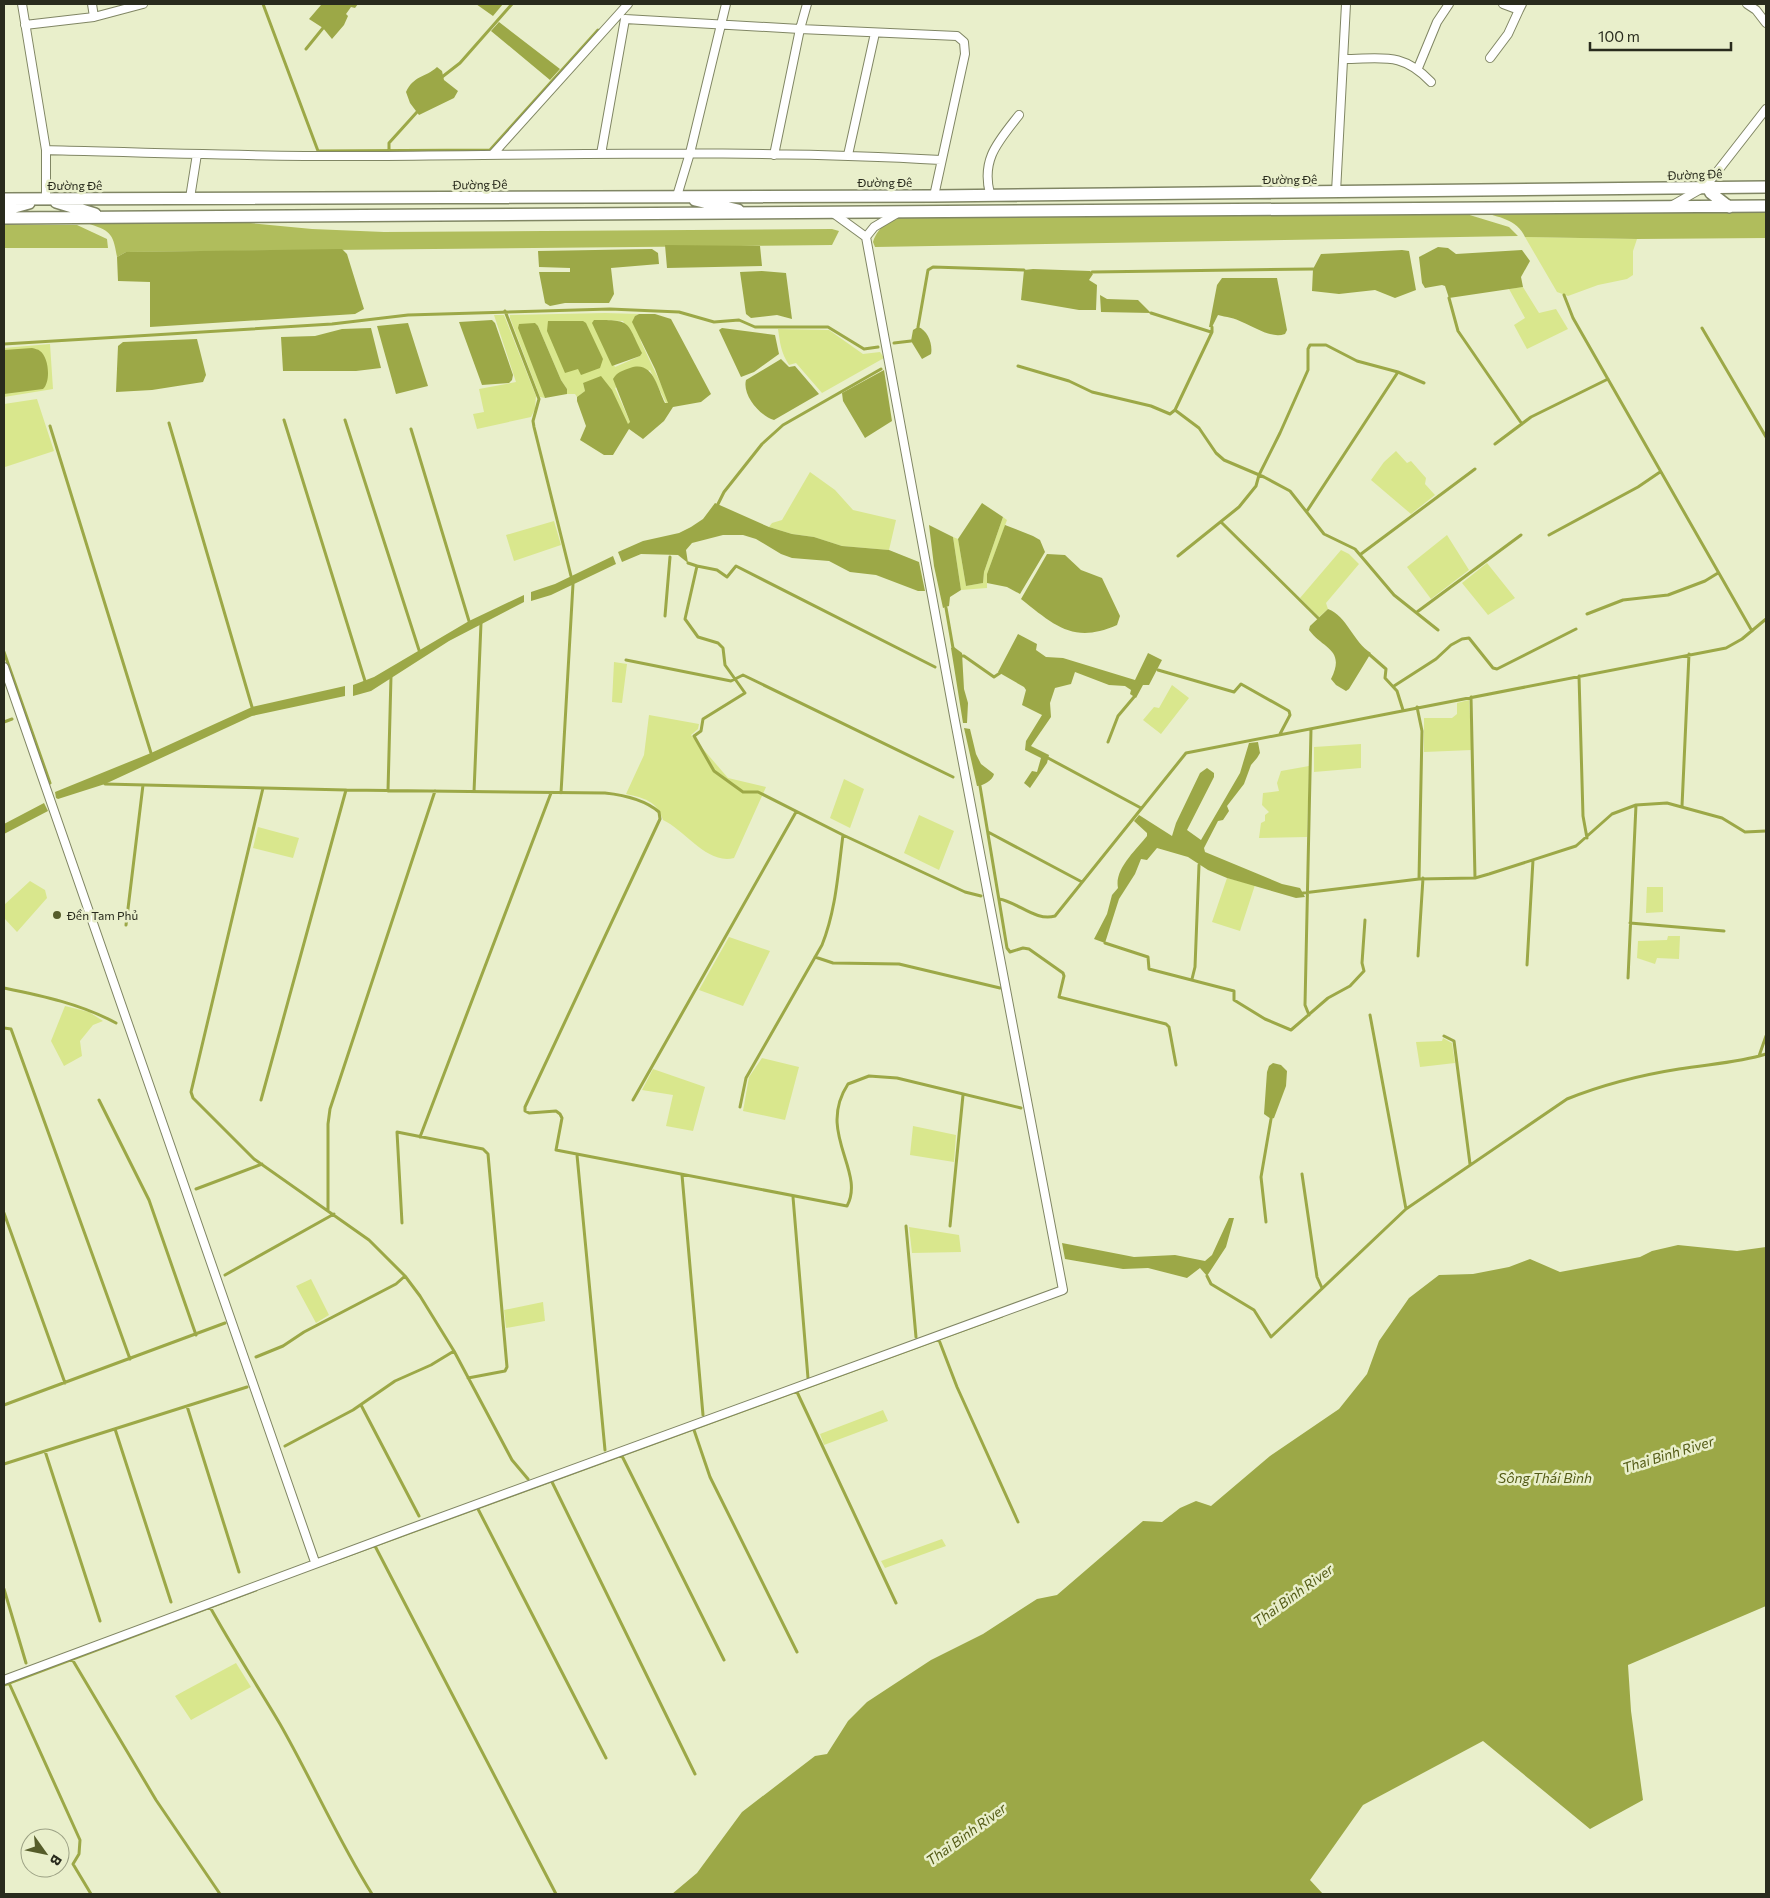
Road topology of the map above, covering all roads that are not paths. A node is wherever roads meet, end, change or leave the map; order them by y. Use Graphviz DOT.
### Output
graph roads {
  1 [pos="22,4"];
  2 [pos="92,4"];
  3 [pos="143,4"];
  4 [pos="628,4"];
  5 [pos="726,4"];
  6 [pos="807,4"];
  7 [pos="1346,4"];
  8 [pos="1449,4"];
  9 [pos="1503,4"];
  10 [pos="1747,4"];
  11 [pos="1520,7"];
  12 [pos="620,12"];
  13 [pos="94,17"];
  14 [pos="625,20"];
  15 [pos="1766,22"];
  16 [pos="25,25"];
  17 [pos="721,26"];
  18 [pos="800,29"];
  19 [pos="874,33"];
  20 [pos="1490,58"];
  21 [pos="1343,59"];
  22 [pos="1418,68"];
  23 [pos="1431,82"];
  24 [pos="1766,109"];
  25 [pos="1019,115"];
  26 [pos="46,150"];
  27 [pos="690,153"];
  28 [pos="197,154"];
  29 [pos="493,154"];
  30 [pos="601,154"];
  31 [pos="774,154"];
  32 [pos="848,155"];
  33 [pos="941,160"];
  34 [pos="1707,186"];
  35 [pos="1766,187"];
  36 [pos="1333,192"];
  37 [pos="990,194"];
  38 [pos="677,196"];
  39 [pos="934,196"];
  40 [pos="46,198"];
  41 [pos="190,198"];
  42 [pos="4,199"];
  43 [pos="1766,206"];
  44 [pos="1669,207"];
  45 [pos="1729,207"];
  46 [pos="4,210"];
  47 [pos="1289,210"];
  48 [pos="1358,210"];
  49 [pos="832,212"];
  50 [pos="900,213"];
  51 [pos="757,214"];
  52 [pos="4,218"];
  53 [pos="106,218"];
  54 [pos="866,237"];
  55 [pos="4,667"];
  56 [pos="315,1562"];
  57 [pos="4,1680"];
  1 -- 16 [label="street"];
  2 -- 13 [label="street"];
  3 -- 13 [label="street"];
  4 -- 12 [label="street"];
  5 -- 17 [label="street"];
  6 -- 18 [label="street"];
  7 -- 21 [label="street"];
  8 -- 22 [label="street"];
  9 -- 11 [label="street"];
  10 -- 15 [label="street"];
  11 -- 20 [label="street"];
  12 -- 14 [label="street"];
  12 -- 29 [label="street"];
  13 -- 16 [label="street"];
  14 -- 17 [label="street"];
  14 -- 30 [label="street"];
  16 -- 26 [label="street"];
  17 -- 18 [label="street"];
  17 -- 27 [label="street"];
  18 -- 19 [label="street"];
  18 -- 31 [label="street"];
  19 -- 32 [label="street"];
  19 -- 33 [label="street"];
  21 -- 22 [label="street"];
  21 -- 36 [label="street"];
  22 -- 23 [label="street"];
  24 -- 34 [label="street"];
  25 -- 37 [label="street"];
  26 -- 28 [label="street"];
  26 -- 40 [label="street"];
  27 -- 30 [label="street"];
  27 -- 31 [label="street"];
  27 -- 38 [label="street"];
  28 -- 29 [label="street"];
  28 -- 41 [label="street"];
  29 -- 30 [label="street"];
  31 -- 32 [label="street"];
  32 -- 33 [label="street"];
  33 -- 39 [label="street"];
  34 -- 35 [label="street, Đường Đê"];
  34 -- 36 [label="street, Đường Đê"];
  34 -- 44 [label="street"];
  34 -- 45 [label="street"];
  36 -- 37 [label="street, Đường Đê"];
  36 -- 47 [label="street"];
  36 -- 48 [label="street"];
  37 -- 39 [label="street, Đường Đê"];
  38 -- 39 [label="street, Đường Đê"];
  38 -- 41 [label="street, Đường Đê"];
  38 -- 51 [label="street"];
  40 -- 41 [label="street, Đường Đê"];
  40 -- 42 [label="street, Đường Đê"];
  40 -- 46 [label="street"];
  40 -- 53 [label="street"];
  43 -- 45 [label="street"];
  44 -- 45 [label="street"];
  44 -- 48 [label="street"];
  47 -- 48 [label="street"];
  47 -- 50 [label="street"];
  49 -- 50 [label="street"];
  49 -- 51 [label="street"];
  49 -- 54 [label="street"];
  50 -- 54 [label="street"];
  51 -- 53 [label="street"];
  52 -- 53 [label="street"];
  54 -- 56 [label="street"];
  55 -- 56 [label="street"];
  56 -- 57 [label="street"];
}
